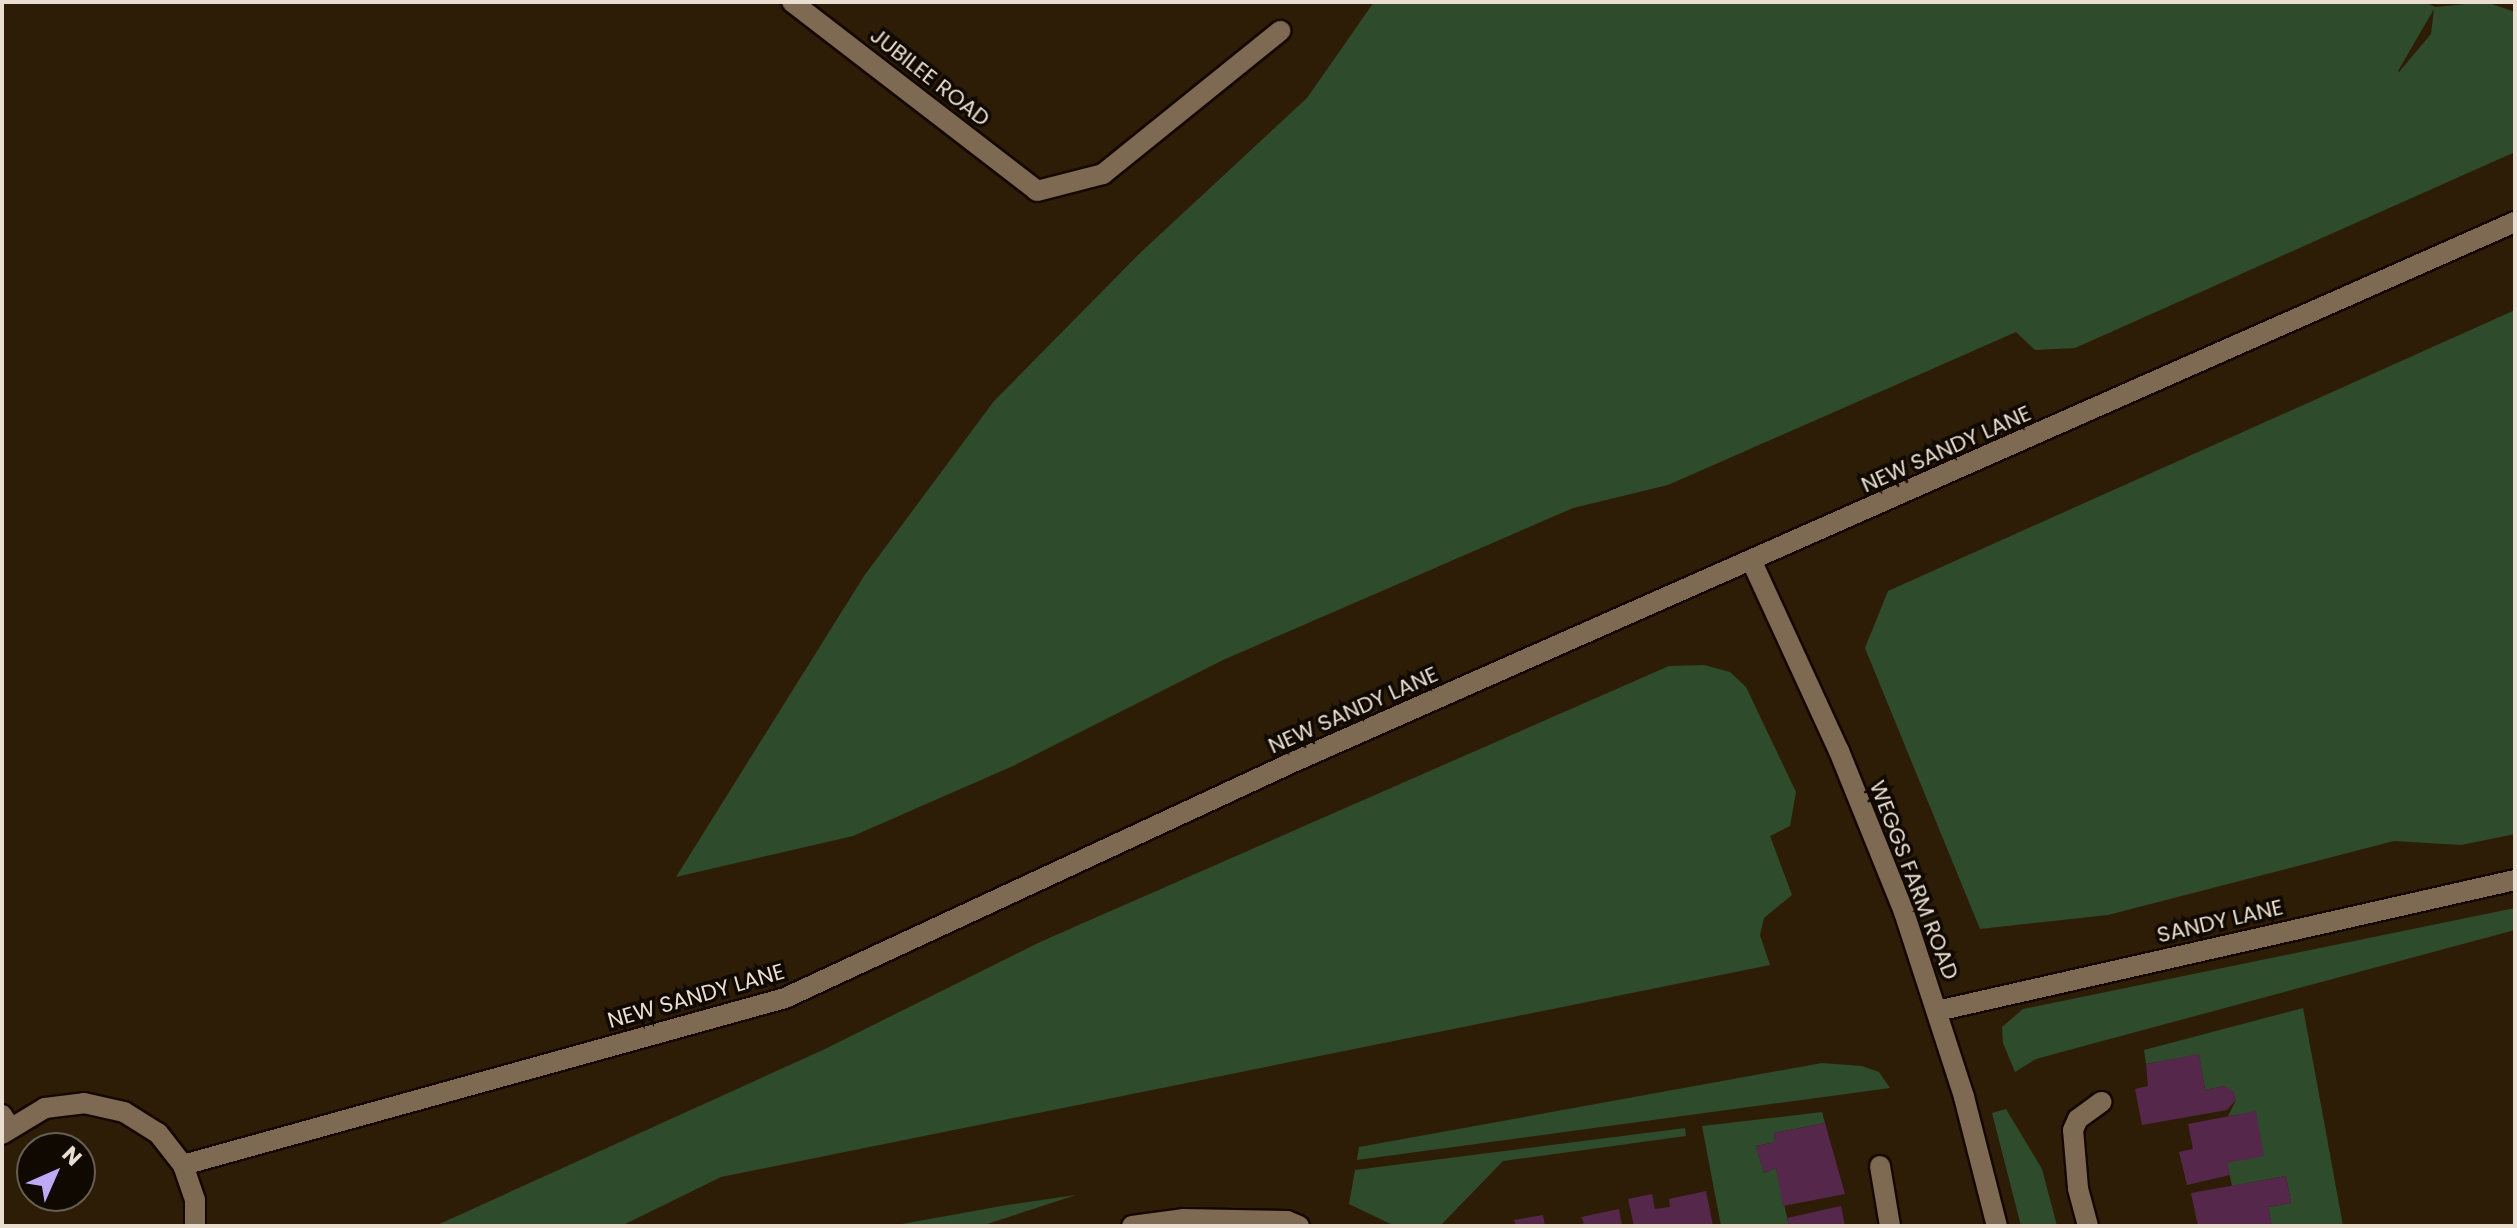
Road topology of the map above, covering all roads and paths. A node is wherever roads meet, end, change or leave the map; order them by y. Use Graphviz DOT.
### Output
graph roads {
  1 [pos="792,2"];
  2 [pos="1280,31"];
  3 [pos="2515,222"];
  4 [pos="1752,562"];
  5 [pos="2515,880"];
  6 [pos="1937,1011"];
  7 [pos="2101,1102"];
  8 [pos="4,1125"];
  9 [pos="183,1165"];
  10 [pos="1880,1166"];
  11 [pos="195,1226"];
  12 [pos="1132,1226"];
  13 [pos="1299,1226"];
  14 [pos="1890,1226"];
  15 [pos="1997,1226"];
  16 [pos="2088,1226"];
  1 -- 2 [label="street, JUBILEE ROAD"];
  3 -- 4 [label="street, NEW SANDY LANE"];
  4 -- 6 [label="street, WEGGS FARM ROAD"];
  4 -- 9 [label="street, NEW SANDY LANE"];
  5 -- 6 [label="street, SANDY LANE"];
  6 -- 15 [label="street, WEGGS FARM ROAD"];
  7 -- 16 [label="street"];
  8 -- 9 [label="street"];
  9 -- 11 [label="street"];
  10 -- 14 [label="street"];
  12 -- 13 [label="street"];
}
